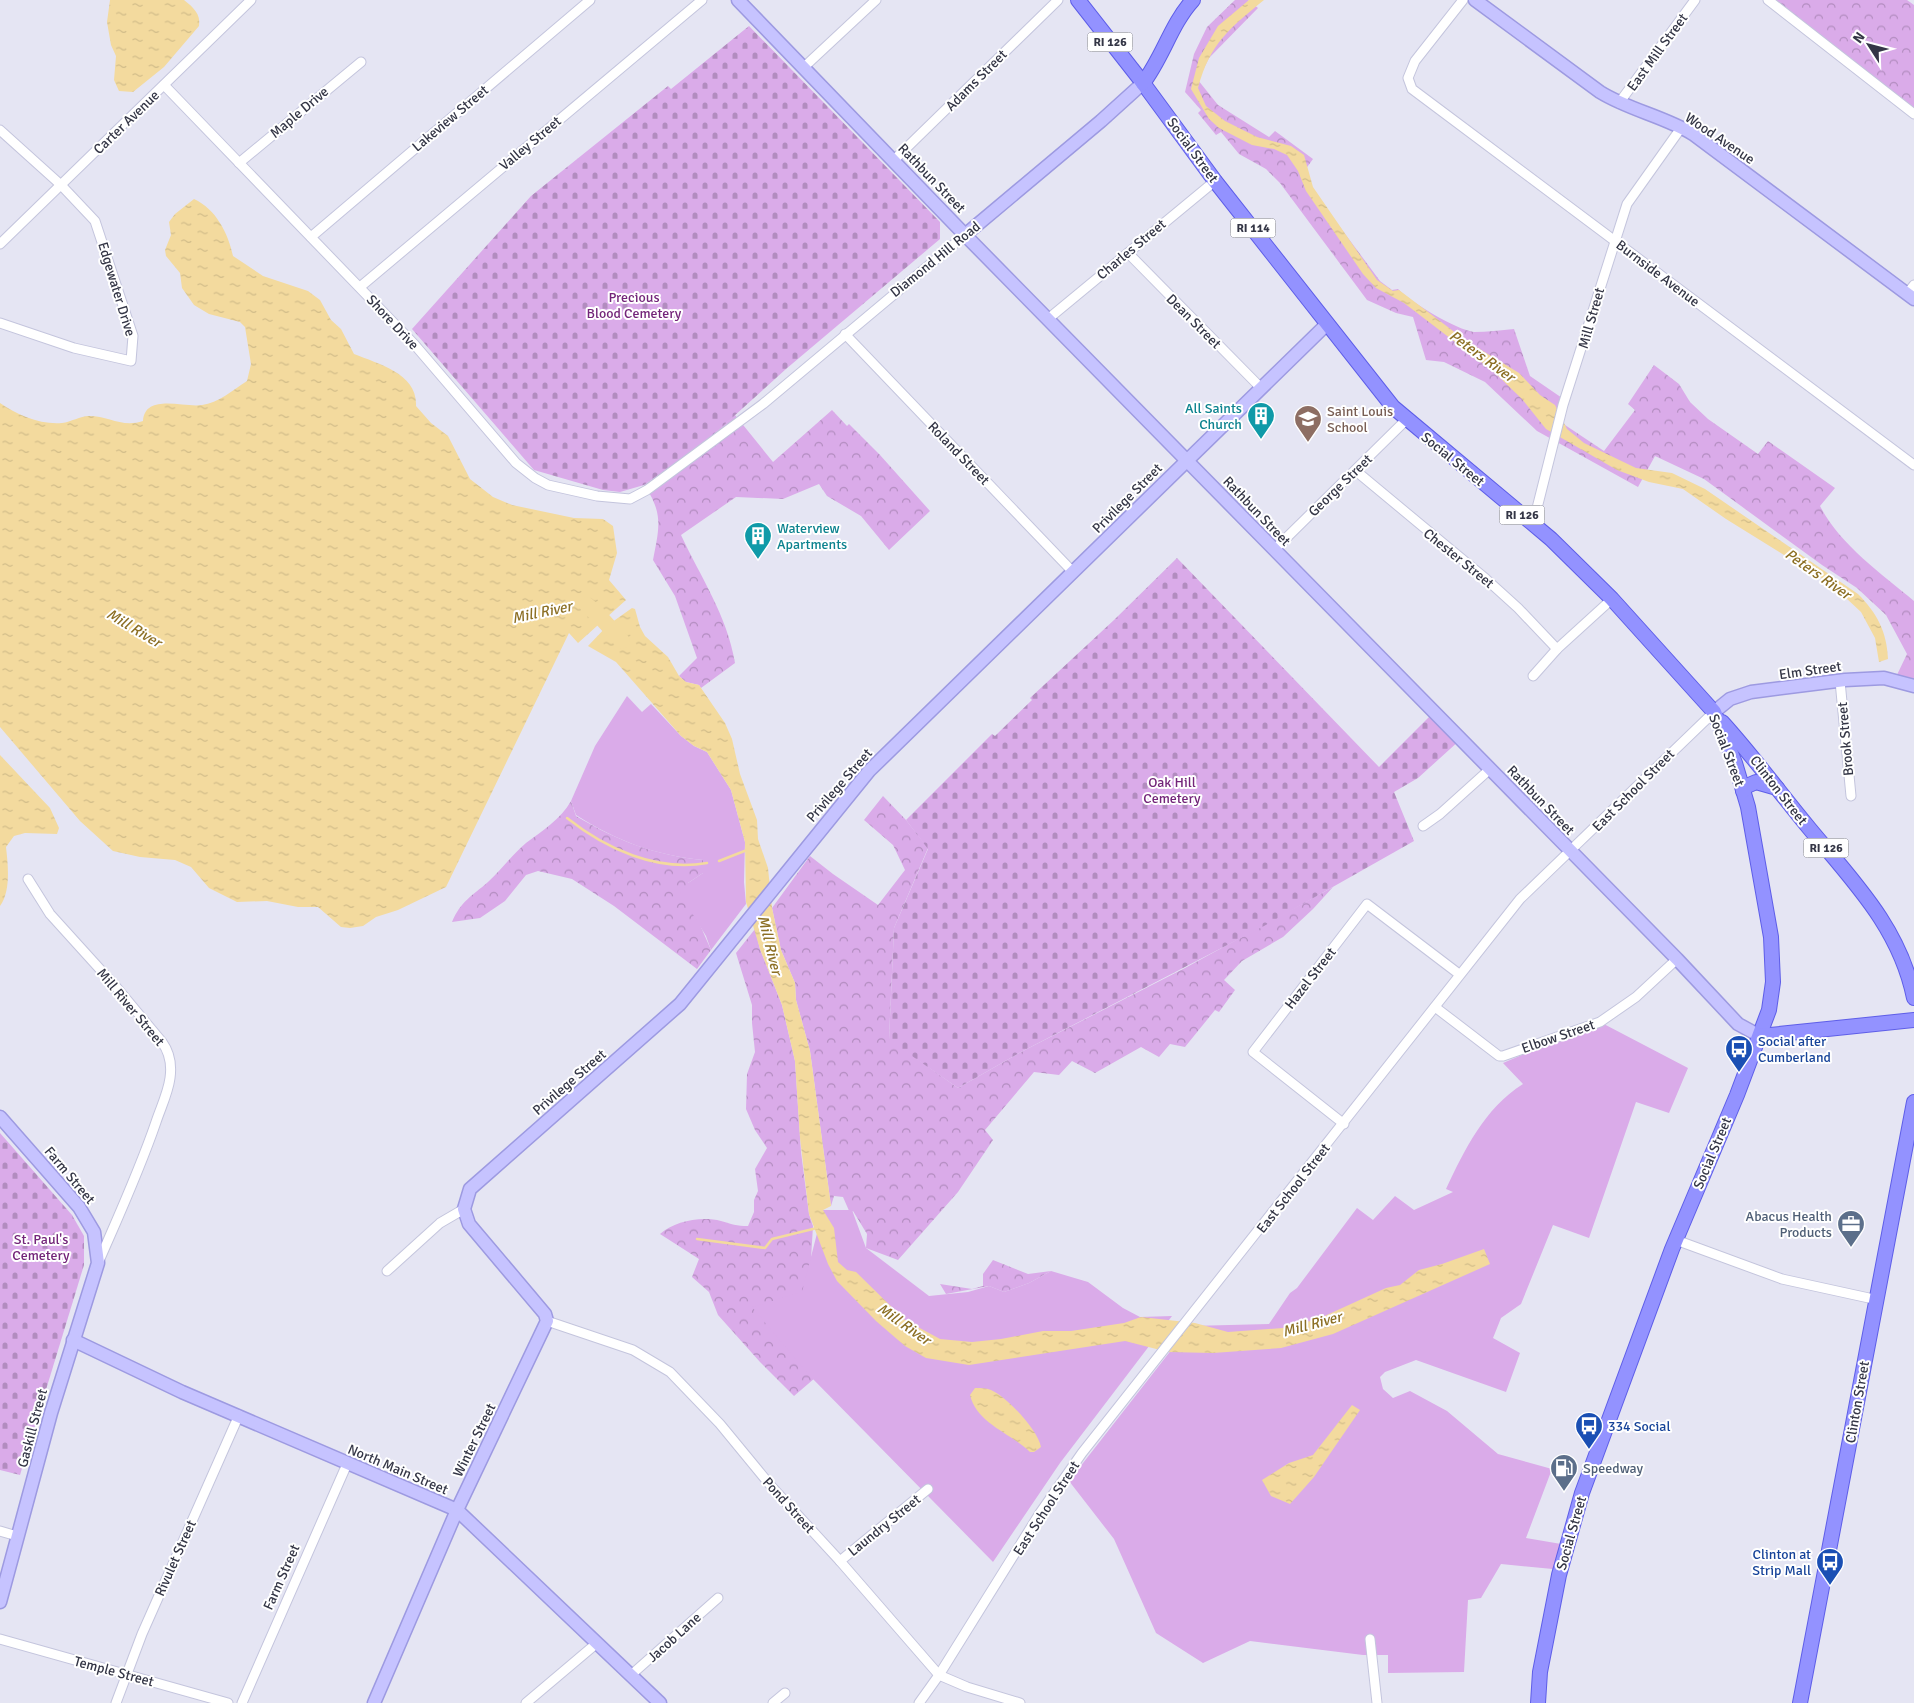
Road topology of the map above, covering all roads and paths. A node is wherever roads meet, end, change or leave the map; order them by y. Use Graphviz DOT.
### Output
graph roads {
  1 [pos="251,0"];
  2 [pos="590,0"];
  3 [pos="702,0"];
  4 [pos="738,0"];
  5 [pos="876,0"];
  6 [pos="1058,0"];
  7 [pos="1078,0"];
  8 [pos="1193,0"];
  9 [pos="1463,0"];
  10 [pos="1476,0"];
  11 [pos="1695,0"];
  12 [pos="1768,0"];
  13 [pos="361,62"];
  14 [pos="803,68"];
  15 [pos="1143,83"];
  16 [pos="164,85"];
  17 [pos="1619,104"];
  18 [pos="1914,114"];
  19 [pos="1681,128"];
  20 [pos="0,130"];
  21 [pos="894,160"];
  22 [pos="239,163"];
  23 [pos="1216,181"];
  24 [pos="61,186"];
  25 [pos="965,235"];
  26 [pos="311,237"];
  27 [pos="1615,241"];
  28 [pos="0,244"];
  29 [pos="1128,253"];
  30 [pos="360,287"];
  31 [pos="1912,293"];
  32 [pos="1048,319"];
  33 [pos="0,323"];
  34 [pos="1328,324"];
  35 [pos="845,334"];
  36 [pos="1261,388"];
  37 [pos="1406,420"];
  38 [pos="1186,460"];
  39 [pos="1914,465"];
  40 [pos="1356,471"];
  41 [pos="647,490"];
  42 [pos="1533,524"];
  43 [pos="1274,550"];
  44 [pos="1073,572"];
  45 [pos="1612,600"];
  46 [pos="1557,649"];
  47 [pos="1533,676"];
  48 [pos="1840,681"];
  49 [pos="1914,686"];
  50 [pos="1714,712"];
  51 [pos="1490,768"];
  52 [pos="1778,789"];
  53 [pos="1743,791"];
  54 [pos="1851,796"];
  55 [pos="1424,826"];
  56 [pos="1570,852"];
  57 [pos="28,879"];
  58 [pos="1677,959"];
  59 [pos="1459,974"];
  60 [pos="1914,998"];
  61 [pos="1435,1007"];
  62 [pos="1914,1020"];
  63 [pos="1760,1036"];
  64 [pos="1914,1102"];
  65 [pos="0,1117"];
  66 [pos="1344,1124"];
  67 [pos="464,1209"];
  68 [pos="1676,1240"];
  69 [pos="98,1263"];
  70 [pos="387,1271"];
  71 [pos="1878,1300"];
  72 [pos="547,1321"];
  73 [pos="73,1340"];
  74 [pos="238,1415"];
  75 [pos="347,1464"];
  76 [pos="928,1489"];
  77 [pos="457,1510"];
  78 [pos="0,1531"];
  79 [pos="16,1536"];
  80 [pos="840,1561"];
  81 [pos="718,1598"];
  82 [pos="0,1602"];
  83 [pos="0,1639"];
  84 [pos="1370,1639"];
  85 [pos="597,1643"];
  86 [pos="125,1675"];
  87 [pos="631,1675"];
  88 [pos="939,1675"];
  89 [pos="785,1693"];
  90 [pos="657,1702"];
  91 [pos="116,1703"];
  92 [pos="228,1703"];
  93 [pos="242,1703"];
  94 [pos="374,1703"];
  95 [pos="526,1703"];
  96 [pos="774,1703"];
  97 [pos="919,1703"];
  98 [pos="1020,1703"];
  99 [pos="1377,1703"];
  100 [pos="1538,1703"];
  101 [pos="1800,1703"];
  1 -- 16 [label="street, Carter Avenue"];
  2 -- 26 [label="street, Lakeview Street"];
  3 -- 30 [label="street, Valley Street"];
  4 -- 14 [label="main road, Rathbun Street"];
  5 -- 14 [label="street"];
  6 -- 21 [label="street, Adams Street"];
  7 -- 15 [label="main road, Social Street / RI 126"];
  8 -- 15 [label="main road, Diamond Hill Road"];
  9 -- 27 [label="street, Burnside Avenue"];
  10 -- 17 [label="main road, Wood Avenue"];
  11 -- 17 [label="street, East Mill Street"];
  12 -- 18 [label="street"];
  13 -- 22 [label="street, Maple Drive"];
  14 -- 21 [label="main road, Rathbun Street"];
  15 -- 23 [label="main road, Social Street / RI 114"];
  15 -- 25 [label="main road, Diamond Hill Road"];
  16 -- 22 [label="street, Shore Drive"];
  16 -- 24 [label="street, Carter Avenue"];
  17 -- 19 [label="main road, Wood Avenue"];
  19 -- 27 [label="street, Mill Street"];
  19 -- 31 [label="main road, Wood Avenue"];
  20 -- 24 [label="street"];
  21 -- 25 [label="main road, Rathbun Street"];
  22 -- 26 [label="street, Shore Drive"];
  23 -- 29 [label="street, Charles Street"];
  23 -- 34 [label="main road, Social Street / RI 114"];
  24 -- 28 [label="street, Carter Avenue"];
  24 -- 33 [label="street, Edgewater Drive"];
  25 -- 32 [label="main road, Rathbun Street"];
  25 -- 35 [label="street, Diamond Hill Road"];
  26 -- 30 [label="street, Shore Drive"];
  27 -- 39 [label="street, Burnside Avenue"];
  27 -- 42 [label="street, Mill Street"];
  29 -- 32 [label="street, Charles Street"];
  29 -- 36 [label="street, Dean Street"];
  30 -- 41 [label="street, Shore Drive"];
  32 -- 38 [label="main road, Rathbun Street"];
  34 -- 36 [label="main road, Privilege Street"];
  34 -- 37 [label="main road, Social Street / RI 126"];
  35 -- 41 [label="street, Diamond Hill Road"];
  35 -- 44 [label="street, Roland Street"];
  36 -- 38 [label="main road, Privilege Street"];
  37 -- 40 [label="street, George Street"];
  37 -- 42 [label="main road, Social Street / RI 126"];
  38 -- 43 [label="main road, Rathbun Street"];
  38 -- 44 [label="main road, Privilege Street"];
  40 -- 43 [label="street, George Street"];
  40 -- 46 [label="street, Chester Street"];
  42 -- 45 [label="main road, Social Street / RI 126"];
  43 -- 51 [label="main road, Rathbun Street"];
  44 -- 67 [label="main road, Privilege Street"];
  45 -- 46 [label="street"];
  45 -- 50 [label="main road, Social Street / RI 126"];
  46 -- 47 [label="street"];
  48 -- 49 [label="main road, Elm Street"];
  48 -- 50 [label="main road, Elm Street"];
  48 -- 54 [label="street, Brook Street"];
  50 -- 52 [label="main road, Clinton Street / RI 126"];
  50 -- 53 [label="main road, Social Street / RI 126"];
  50 -- 56 [label="street, East School Street"];
  51 -- 55 [label="street"];
  51 -- 56 [label="main road, Rathbun Street"];
  52 -- 53 [label="main road"];
  52 -- 60 [label="main road, Clinton Street / RI 126"];
  53 -- 63 [label="main road, Social Street / RI 126"];
  56 -- 58 [label="main road, Rathbun Street"];
  56 -- 59 [label="street, East School Street"];
  57 -- 69 [label="street, Mill River Street"];
  58 -- 61 [label="street, Elbow Street"];
  58 -- 63 [label="main road, Rathbun Street"];
  59 -- 61 [label="street, East School Street"];
  59 -- 66 [label="street, Hazel Street"];
  61 -- 66 [label="street, East School Street"];
  62 -- 63 [label="main road"];
  63 -- 68 [label="main road, Social Street"];
  64 -- 71 [label="main road, Clinton Street"];
  65 -- 69 [label="main road, Farm Street"];
  66 -- 88 [label="street, East School Street"];
  67 -- 70 [label="street"];
  67 -- 72 [label="main road"];
  68 -- 71 [label="street"];
  68 -- 100 [label="main road, Social Street"];
  69 -- 73 [label="main road, Gaskill Street"];
  71 -- 101 [label="main road, Clinton Street"];
  72 -- 77 [label="main road, Winter Street"];
  72 -- 80 [label="street, Pond Street"];
  73 -- 74 [label="main road, North Main Street"];
  73 -- 79 [label="main road, Gaskill Street"];
  74 -- 75 [label="main road, North Main Street"];
  74 -- 86 [label="street, Rivulet Street"];
  75 -- 77 [label="main road, North Main Street"];
  75 -- 93 [label="street, Farm Street"];
  76 -- 80 [label="street, Laundry Street"];
  77 -- 85 [label="main road, North Main Street"];
  77 -- 94 [label="main road, Winter Street"];
  78 -- 79 [label="street"];
  79 -- 82 [label="main road, Gaskill Street"];
  80 -- 88 [label="street, Pond Street"];
  81 -- 87 [label="street, Jacob Lane"];
  83 -- 86 [label="street, Temple Street"];
  84 -- 99 [label="street"];
  85 -- 87 [label="main road, North Main Street"];
  85 -- 95 [label="street"];
  86 -- 91 [label="street, Rivulet Street"];
  86 -- 92 [label="street, Temple Street"];
  87 -- 90 [label="main road, North Main Street"];
  88 -- 97 [label="street, East School Street"];
  88 -- 98 [label="street, Pond Street"];
  89 -- 96 [label="street"];
}
